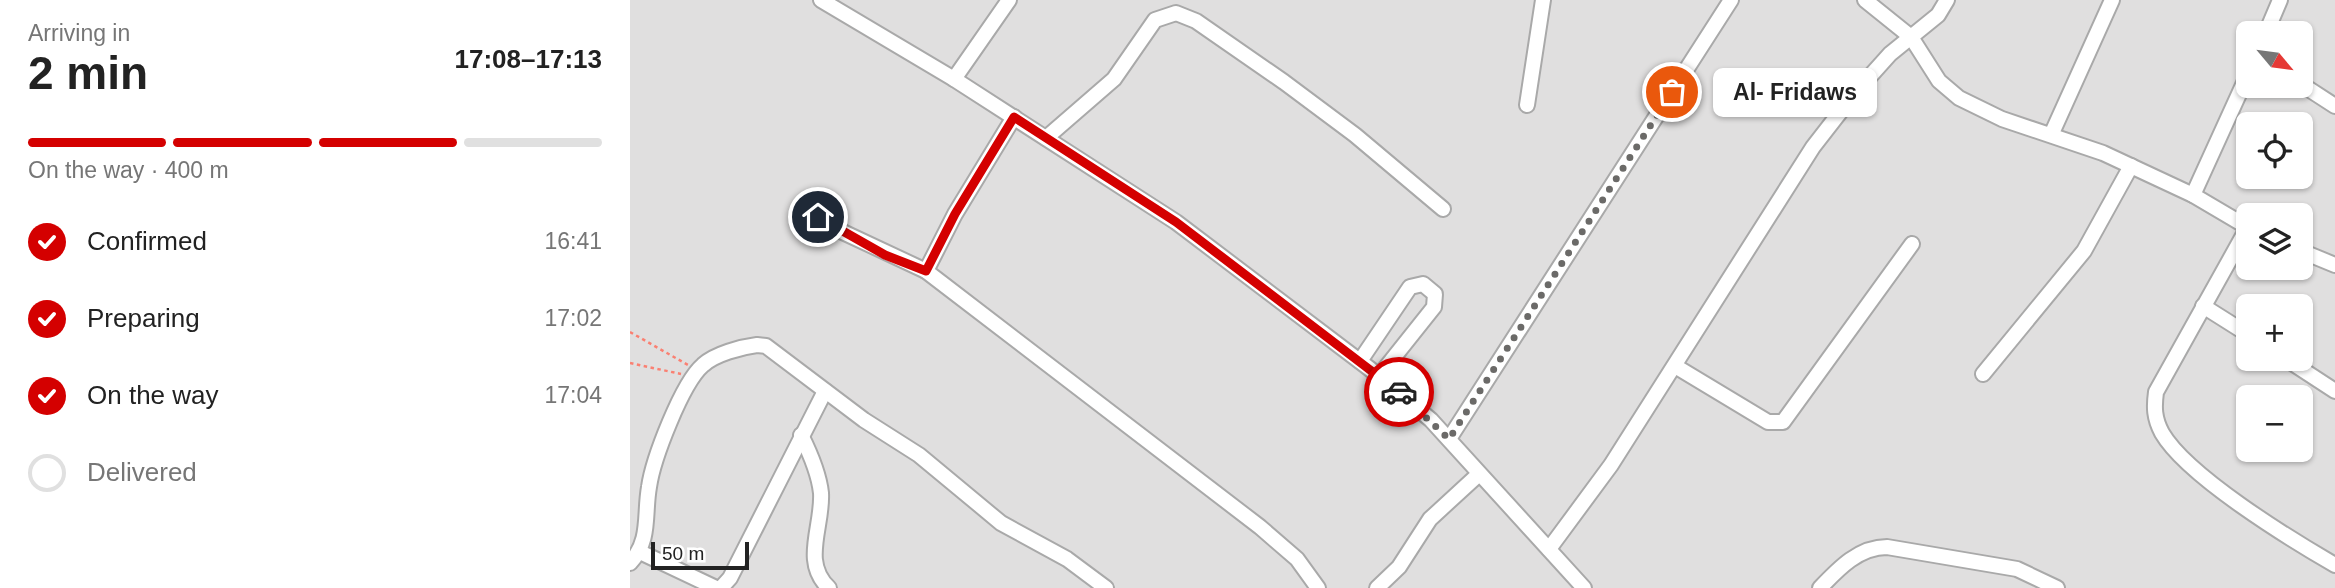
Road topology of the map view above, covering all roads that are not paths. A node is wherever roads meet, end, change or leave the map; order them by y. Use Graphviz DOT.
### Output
graph roads {
  1 [pos="821,0"];
  2 [pos="1009,0"];
  3 [pos="1544,0"];
  4 [pos="1731,0"];
  5 [pos="1865,0"];
  6 [pos="1947,0"];
  7 [pos="2112,0"];
  8 [pos="2280,0"];
  9 [pos="2271,21"];
  10 [pos="1911,37"];
  11 [pos="954,79"];
  12 [pos="2314,92"];
  13 [pos="2237,98"];
  14 [pos="1527,105"];
  15 [pos="2335,106"];
  16 [pos="1014,117"];
  17 [pos="2052,133"];
  18 [pos="1046,138"];
  19 [pos="2131,166"];
  20 [pos="2193,195"];
  21 [pos="1443,209"];
  22 [pos="812,211"];
  23 [pos="2236,221"];
  24 [pos="1912,244"];
  25 [pos="2236,249"];
  26 [pos="2313,255"];
  27 [pos="2335,263"];
  28 [pos="926,271"];
  29 [pos="2203,306"];
  30 [pos="1386,322"];
  31 [pos="2236,327"];
  32 [pos="1408,338"];
  33 [pos="1360,361"];
  34 [pos="1675,366"];
  35 [pos="2304,371"];
  36 [pos="1983,374"];
  37 [pos="1379,376"];
  38 [pos="825,391"];
  39 [pos="2335,391"];
  40 [pos="801,435"];
  41 [pos="1449,439"];
  42 [pos="1479,474"];
  43 [pos="1549,549"];
  44 [pos="635,557"];
  45 [pos="2335,565"];
  46 [pos="1379,587"];
  47 [pos="718,588"];
  48 [pos="829,588"];
  49 [pos="1107,588"];
  50 [pos="1318,588"];
  51 [pos="1584,588"];
  52 [pos="1820,588"];
  53 [pos="2057,588"];
  1 -- 11 [label="street"];
  2 -- 11 [label="street"];
  3 -- 14 [label="street"];
  4 -- 41 [label="street"];
  5 -- 10 [label="street"];
  6 -- 10 [label="street"];
  7 -- 17 [label="street"];
  8 -- 9 [label="street"];
  10 -- 17 [label="street"];
  10 -- 34 [label="street"];
  11 -- 16 [label="street"];
  12 -- 15 [label="street"];
  13 -- 20 [label="street"];
  16 -- 18 [label="street"];
  16 -- 28 [label="street"];
  17 -- 19 [label="street"];
  18 -- 21 [label="street"];
  18 -- 33 [label="street"];
  19 -- 20 [label="street"];
  19 -- 36 [label="street"];
  20 -- 23 [label="street"];
  22 -- 28 [label="street"];
  24 -- 34 [label="street"];
  25 -- 29 [label="street"];
  26 -- 27 [label="street"];
  28 -- 50 [label="street"];
  29 -- 31 [label="street"];
  29 -- 45 [label="street"];
  30 -- 32 [label="street"];
  30 -- 32 [label="street"];
  30 -- 33 [label="street"];
  32 -- 37 [label="street"];
  33 -- 37 [label="street"];
  34 -- 43 [label="street"];
  35 -- 39 [label="street"];
  37 -- 41 [label="street"];
  38 -- 40 [label="street"];
  38 -- 44 [label="street"];
  38 -- 49 [label="street"];
  40 -- 47 [label="street"];
  40 -- 48 [label="street"];
  41 -- 42 [label="street"];
  42 -- 43 [label="street"];
  42 -- 46 [label="street"];
  43 -- 51 [label="street"];
  44 -- 47 [label="street"];
  52 -- 53 [label="street"];
}
